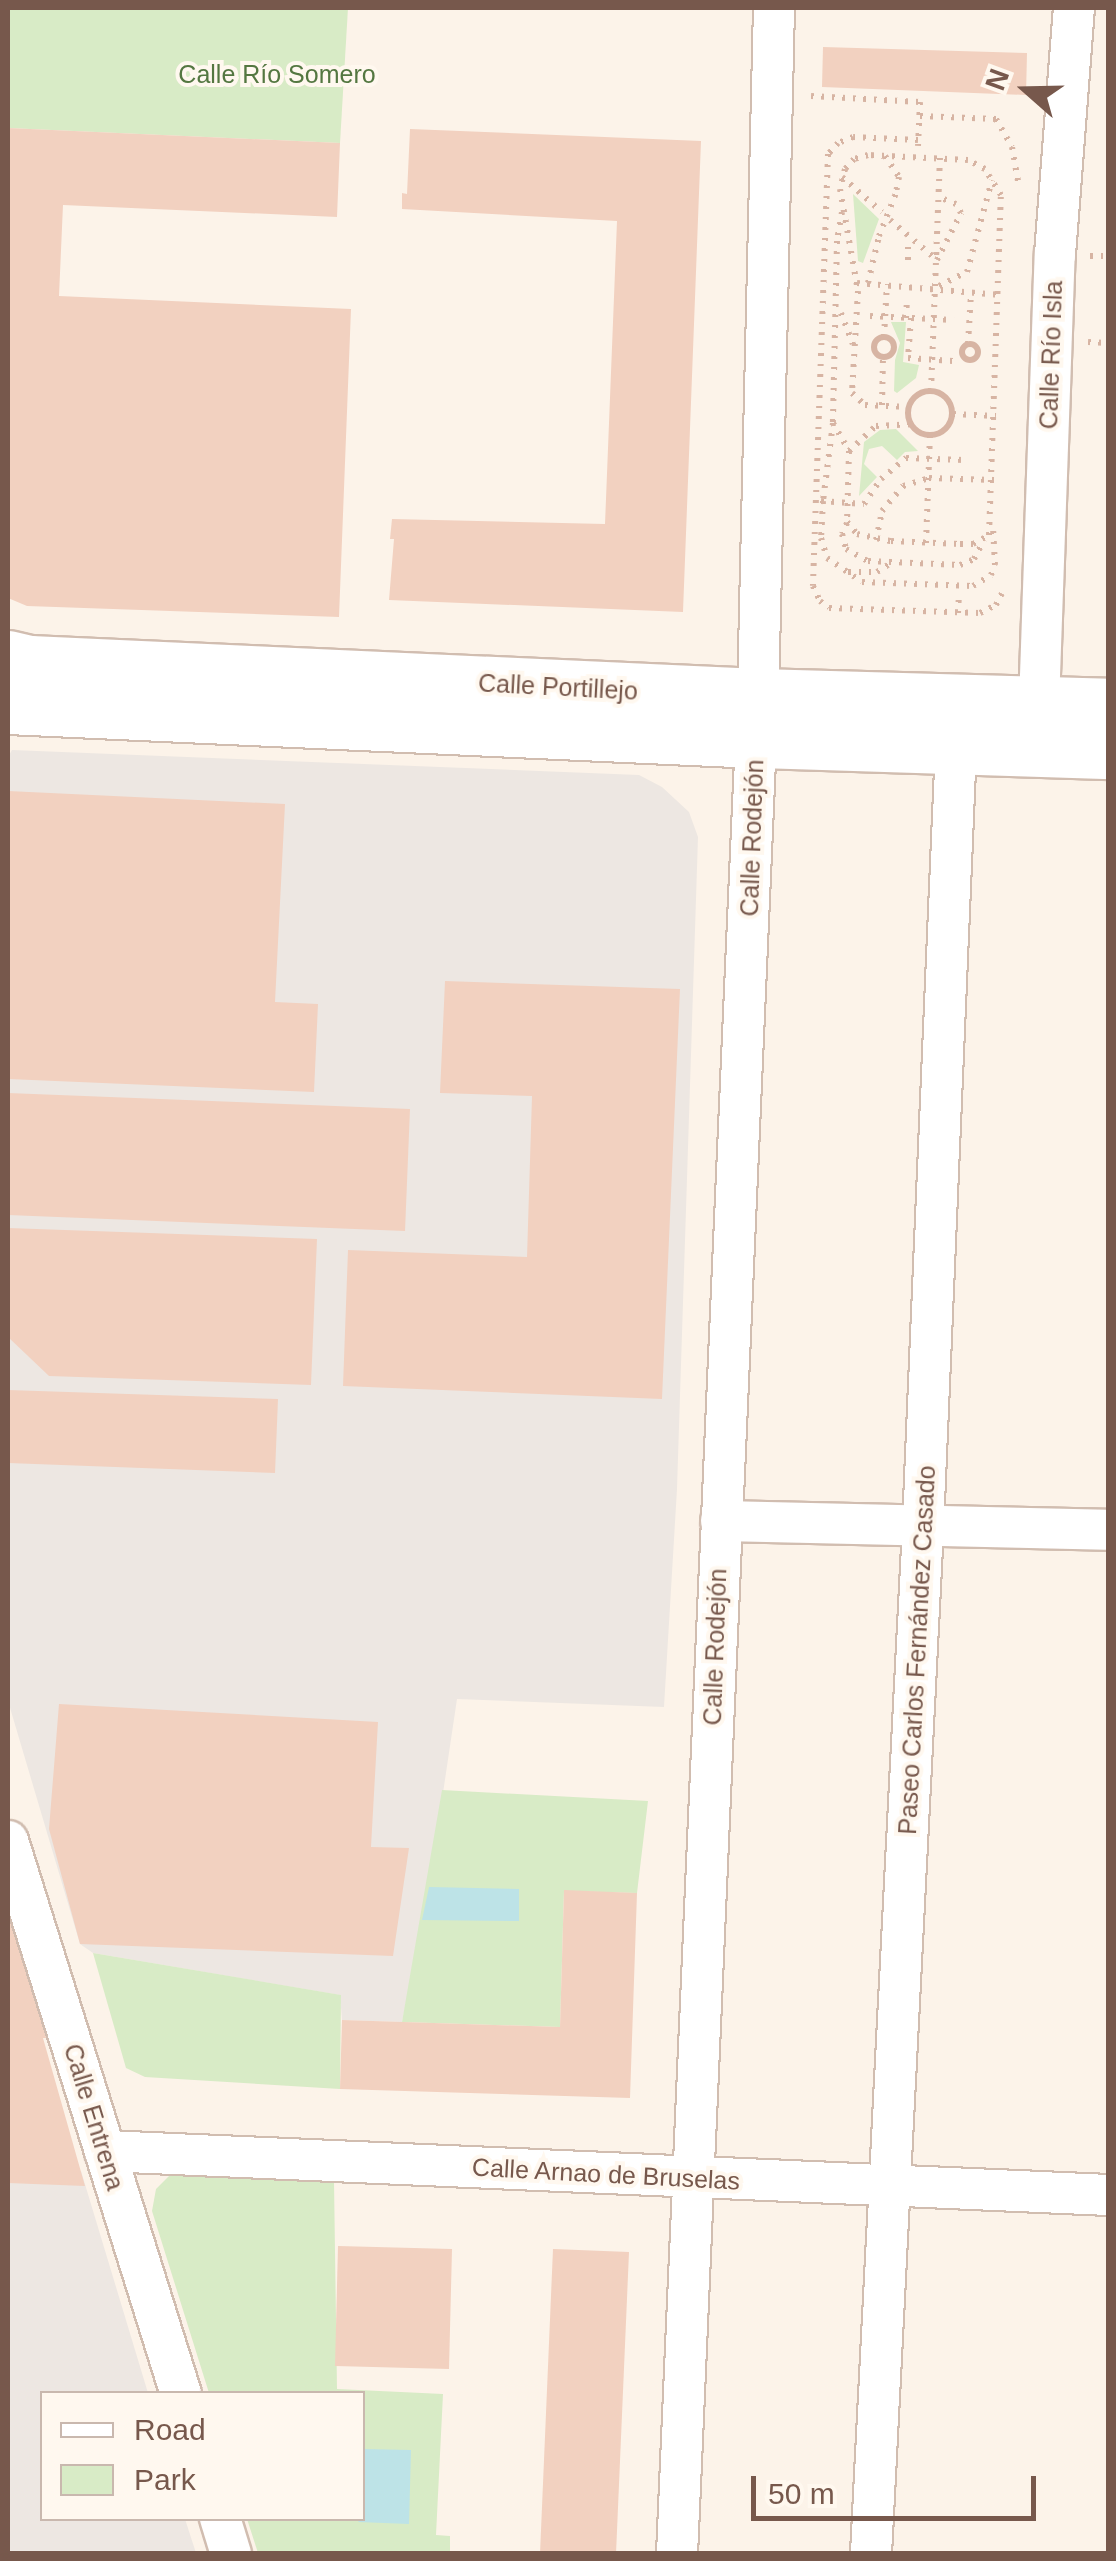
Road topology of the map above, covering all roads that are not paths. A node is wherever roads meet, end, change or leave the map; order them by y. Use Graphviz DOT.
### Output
graph roads {
  1 [pos="774,8"];
  2 [pos="1074,8"];
  3 [pos="8,658"];
  4 [pos="1038,704"];
  5 [pos="8,706"];
  6 [pos="1108,706"];
  7 [pos="757,718"];
  8 [pos="956,746"];
  9 [pos="1108,751"];
  10 [pos="721,1521"];
  11 [pos="923,1526"];
  12 [pos="1108,1530"];
  13 [pos="8,1841"];
  14 [pos="104,2151"];
  15 [pos="692,2178"];
  16 [pos="892,2186"];
  17 [pos="1108,2194"];
  18 [pos="180,2391"];
  19 [pos="221,2521"];
  20 [pos="231,2554"];
  21 [pos="677,2554"];
  22 [pos="871,2554"];
  1 -- 7 [label="street, Calle Rodejón"];
  2 -- 4 [label="street, Calle Río Isla"];
  3 -- 7 [label="main road, Calle Portillejo"];
  4 -- 6 [label="main road, Calle Portillejo"];
  4 -- 7 [label="main road, Calle Portillejo"];
  5 -- 7 [label="main road, Calle Portillejo"];
  7 -- 8 [label="main road, Calle Portillejo"];
  7 -- 10 [label="street, Calle Rodejón"];
  8 -- 9 [label="main road, Calle Portillejo"];
  8 -- 11 [label="street, Paseo Carlos Fernández Casado"];
  10 -- 11 [label="street"];
  10 -- 15 [label="street, Calle Rodejón"];
  11 -- 12 [label="street"];
  11 -- 16 [label="street, Paseo Carlos Fernández Casado"];
  13 -- 14 [label="street, Calle Entrena"];
  14 -- 15 [label="street, Calle Arnao de Bruselas"];
  14 -- 18 [label="street, Calle Entrena"];
  15 -- 16 [label="street, Calle Arnao de Bruselas"];
  15 -- 21 [label="street, Calle Rodejón"];
  16 -- 17 [label="street, Calle Arnao de Bruselas"];
  16 -- 22 [label="street, Paseo Carlos Fernández Casado"];
  19 -- 20 [label="street"];
}
